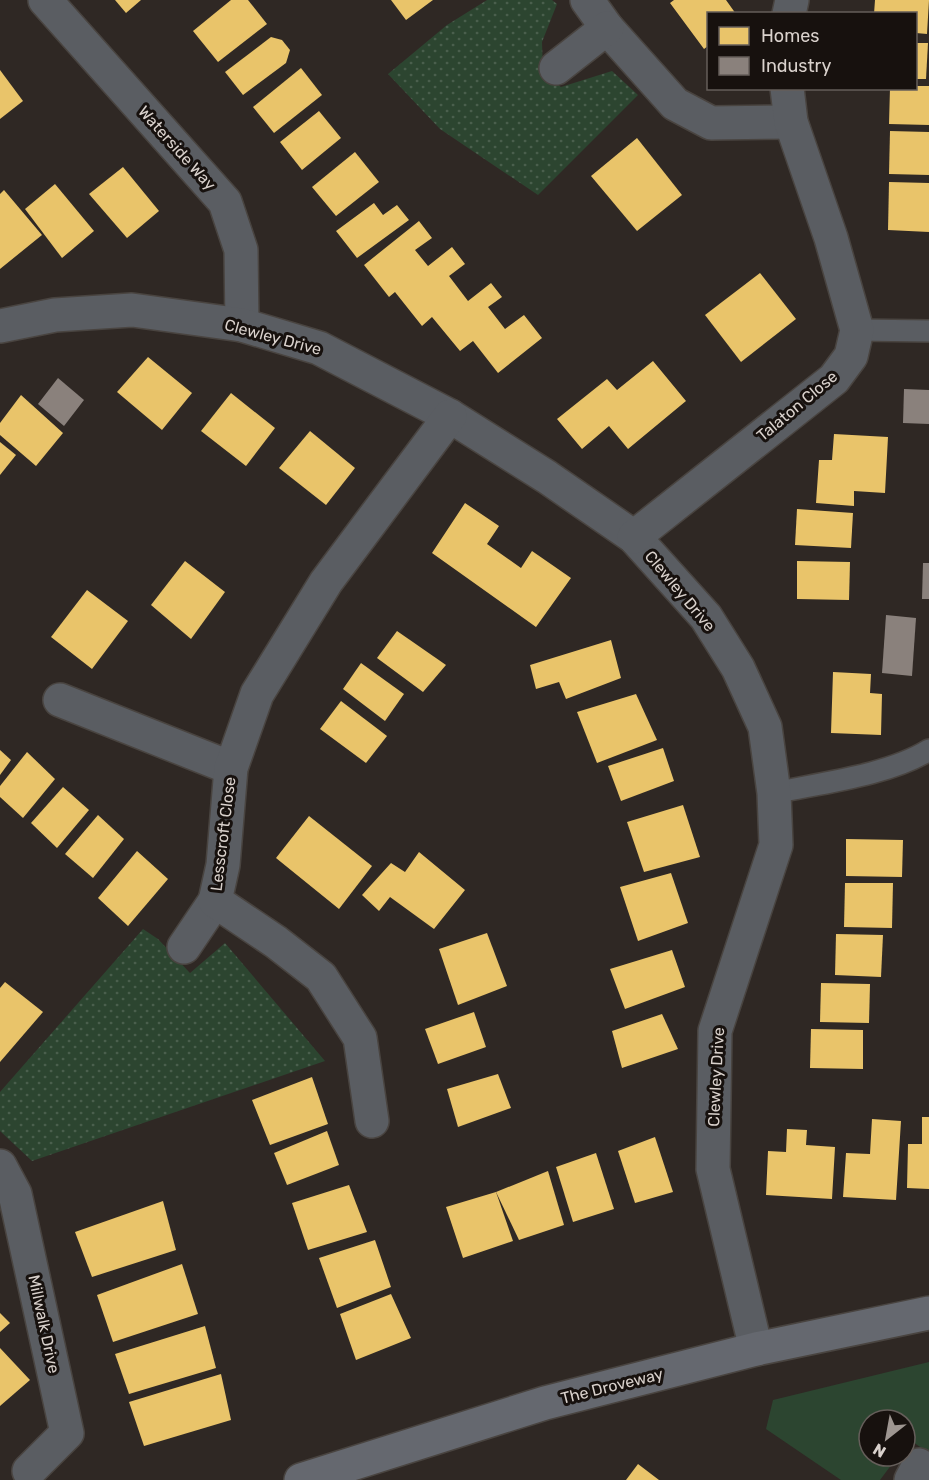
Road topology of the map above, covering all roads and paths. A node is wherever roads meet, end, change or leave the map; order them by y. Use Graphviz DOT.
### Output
graph roads {
  1 [pos="45,0"];
  2 [pos="587,0"];
  3 [pos="607,28"];
  4 [pos="556,68"];
  5 [pos="787,90"];
  6 [pos="791,122"];
  7 [pos="242,325"];
  8 [pos="0,326"];
  9 [pos="857,330"];
  10 [pos="929,331"];
  11 [pos="450,416"];
  12 [pos="634,537"];
  13 [pos="60,700"];
  14 [pos="929,750"];
  15 [pos="231,768"];
  16 [pos="774,793"];
  17 [pos="215,901"];
  18 [pos="184,947"];
  19 [pos="372,1121"];
  20 [pos="0,1166"];
  21 [pos="929,1312"];
  22 [pos="756,1349"];
  23 [pos="29,1471"];
  24 [pos="301,1480"];
  1 -- 7 [label="street, Waterside Way"];
  2 -- 3 [label="street"];
  3 -- 4 [label="street"];
  3 -- 6 [label="street"];
  5 -- 6 [label="street"];
  6 -- 9 [label="street"];
  7 -- 8 [label="street, Clewley Drive"];
  7 -- 11 [label="street, Clewley Drive"];
  9 -- 10 [label="lane"];
  9 -- 12 [label="street, Talaton Close"];
  11 -- 12 [label="street, Clewley Drive"];
  11 -- 15 [label="street, Lesscroft Close"];
  12 -- 16 [label="street, Clewley Drive"];
  13 -- 15 [label="street, Lesscroft Close"];
  14 -- 16 [label="lane"];
  15 -- 17 [label="street, Lesscroft Close"];
  16 -- 22 [label="street, Clewley Drive"];
  17 -- 18 [label="street"];
  17 -- 19 [label="street, Lesscroft Close"];
  20 -- 23 [label="street, Millwalk Drive"];
  21 -- 22 [label="street, The Droveway"];
  22 -- 24 [label="street, The Droveway"];
}
